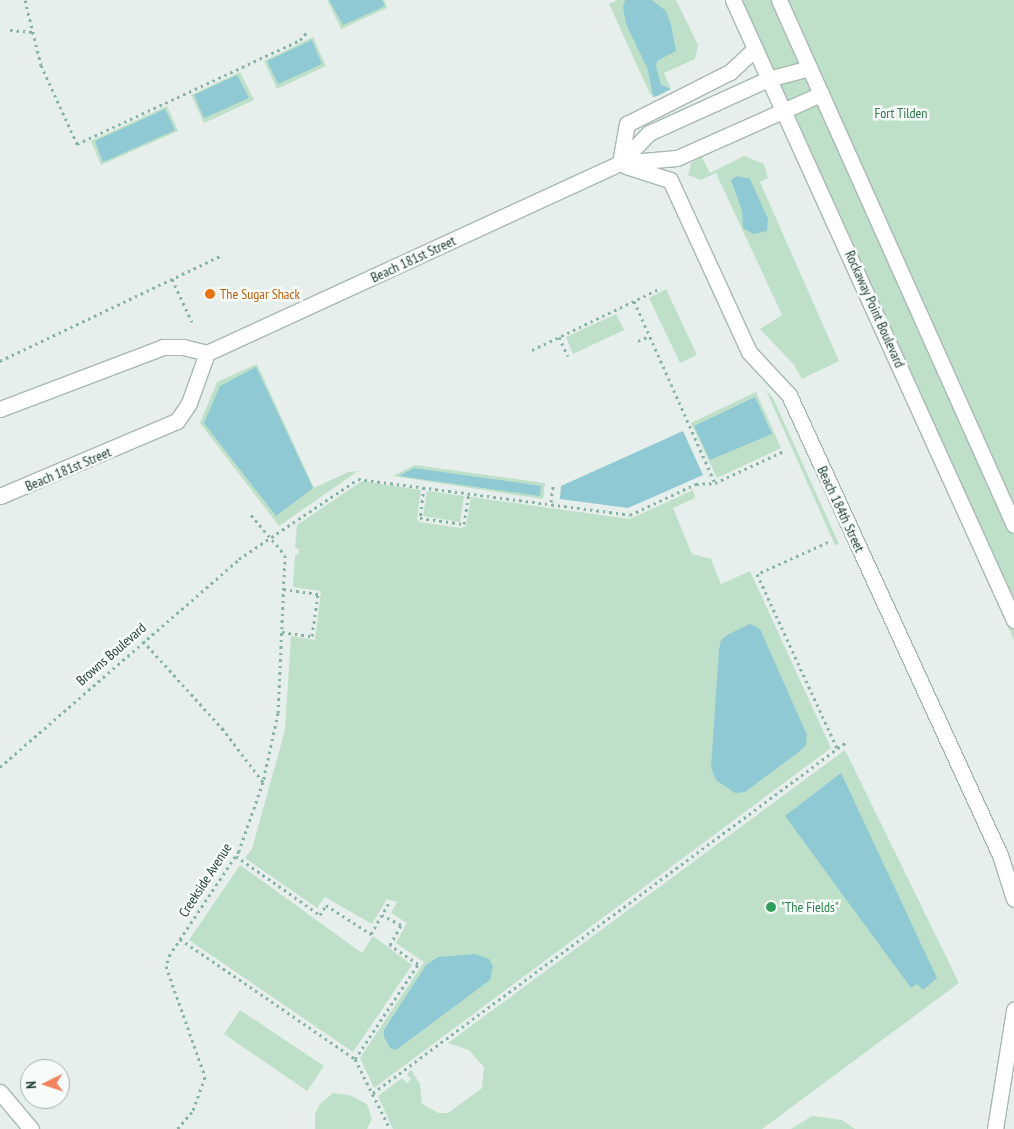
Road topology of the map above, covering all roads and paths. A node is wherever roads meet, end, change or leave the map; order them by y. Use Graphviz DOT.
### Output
graph roads {
  1 [pos="25,0"];
  2 [pos="733,0"];
  3 [pos="779,0"];
  4 [pos="10,30"];
  5 [pos="308,31"];
  6 [pos="33,32"];
  7 [pos="754,49"];
  8 [pos="810,68"];
  9 [pos="768,79"];
  10 [pos="821,94"];
  11 [pos="783,110"];
  12 [pos="620,164"];
  13 [pos="222,255"];
  14 [pos="172,279"];
  15 [pos="662,288"];
  16 [pos="634,301"];
  17 [pos="192,322"];
  18 [pos="649,336"];
  19 [pos="559,337"];
  20 [pos="638,341"];
  21 [pos="532,350"];
  22 [pos="207,353"];
  23 [pos="568,356"];
  24 [pos="0,361"];
  25 [pos="0,409"];
  26 [pos="783,442"];
  27 [pos="786,450"];
  28 [pos="790,458"];
  29 [pos="715,483"];
  30 [pos="553,485"];
  31 [pos="424,487"];
  32 [pos="468,492"];
  33 [pos="0,496"];
  34 [pos="551,502"];
  35 [pos="251,515"];
  36 [pos="1014,525"];
  37 [pos="825,535"];
  38 [pos="270,537"];
  39 [pos="284,589"];
  40 [pos="1014,620"];
  41 [pos="282,632"];
  42 [pos="143,641"];
  43 [pos="845,743"];
  44 [pos="837,748"];
  45 [pos="0,767"];
  46 [pos="263,782"];
  47 [pos="236,856"];
  48 [pos="1014,899"];
  49 [pos="391,900"];
  50 [pos="382,915"];
  51 [pos="180,939"];
  52 [pos="1014,1010"];
  53 [pos="355,1059"];
  54 [pos="0,1092"];
  55 [pos="372,1093"];
  56 [pos="31,1129"];
  57 [pos="177,1129"];
  58 [pos="390,1129"];
  59 [pos="995,1129"];
  1 -- 6 [label="path"];
  2 -- 7 [label="street, Rockaway Point Boulevard"];
  3 -- 8 [label="street"];
  4 -- 6 [label="path"];
  5 -- 6 [label="path"];
  7 -- 9 [label="street, Rockaway Point Boulevard"];
  7 -- 12 [label="street"];
  8 -- 9 [label="street, Beach 181st Street"];
  8 -- 10 [label="street"];
  9 -- 11 [label="street, Rockaway Point Boulevard"];
  9 -- 12 [label="street, Beach 181st Street"];
  10 -- 11 [label="street, Beach 181st Street"];
  10 -- 36 [label="street"];
  11 -- 12 [label="street, Beach 181st Street"];
  11 -- 40 [label="street, Rockaway Point Boulevard"];
  12 -- 22 [label="street, Beach 181st Street"];
  12 -- 48 [label="street, Beach 184th Street"];
  13 -- 14 [label="path"];
  14 -- 17 [label="path"];
  14 -- 24 [label="path"];
  15 -- 16 [label="path"];
  16 -- 18 [label="path"];
  16 -- 19 [label="path"];
  18 -- 20 [label="path"];
  18 -- 29 [label="path"];
  19 -- 21 [label="path"];
  19 -- 23 [label="path"];
  22 -- 25 [label="street"];
  22 -- 33 [label="street, Beach 181st Street"];
  26 -- 27 [label="path"];
  27 -- 28 [label="path"];
  27 -- 29 [label="path, Browns Boulevard"];
  29 -- 34 [label="path, Browns Boulevard"];
  30 -- 34 [label="path"];
  31 -- 32 [label="path, Browns Boulevard"];
  31 -- 32 [label="path"];
  31 -- 38 [label="path, Browns Boulevard"];
  32 -- 34 [label="path, Browns Boulevard"];
  35 -- 38 [label="path, Creekside Avenue"];
  37 -- 44 [label="path"];
  38 -- 39 [label="path, Creekside Avenue"];
  38 -- 42 [label="path, Browns Boulevard"];
  39 -- 41 [label="path, Creekside Avenue"];
  39 -- 41 [label="path"];
  41 -- 46 [label="path, Creekside Avenue"];
  42 -- 45 [label="path, Browns Boulevard"];
  42 -- 46 [label="path"];
  43 -- 44 [label="path"];
  44 -- 55 [label="path"];
  46 -- 47 [label="path, Creekside Avenue"];
  47 -- 50 [label="path"];
  47 -- 51 [label="path, Creekside Avenue"];
  49 -- 50 [label="path"];
  50 -- 53 [label="path"];
  51 -- 53 [label="path"];
  51 -- 57 [label="path, Creekside Avenue"];
  52 -- 59 [label="street"];
  53 -- 55 [label="path"];
  54 -- 56 [label="street"];
  55 -- 58 [label="path"];
}
